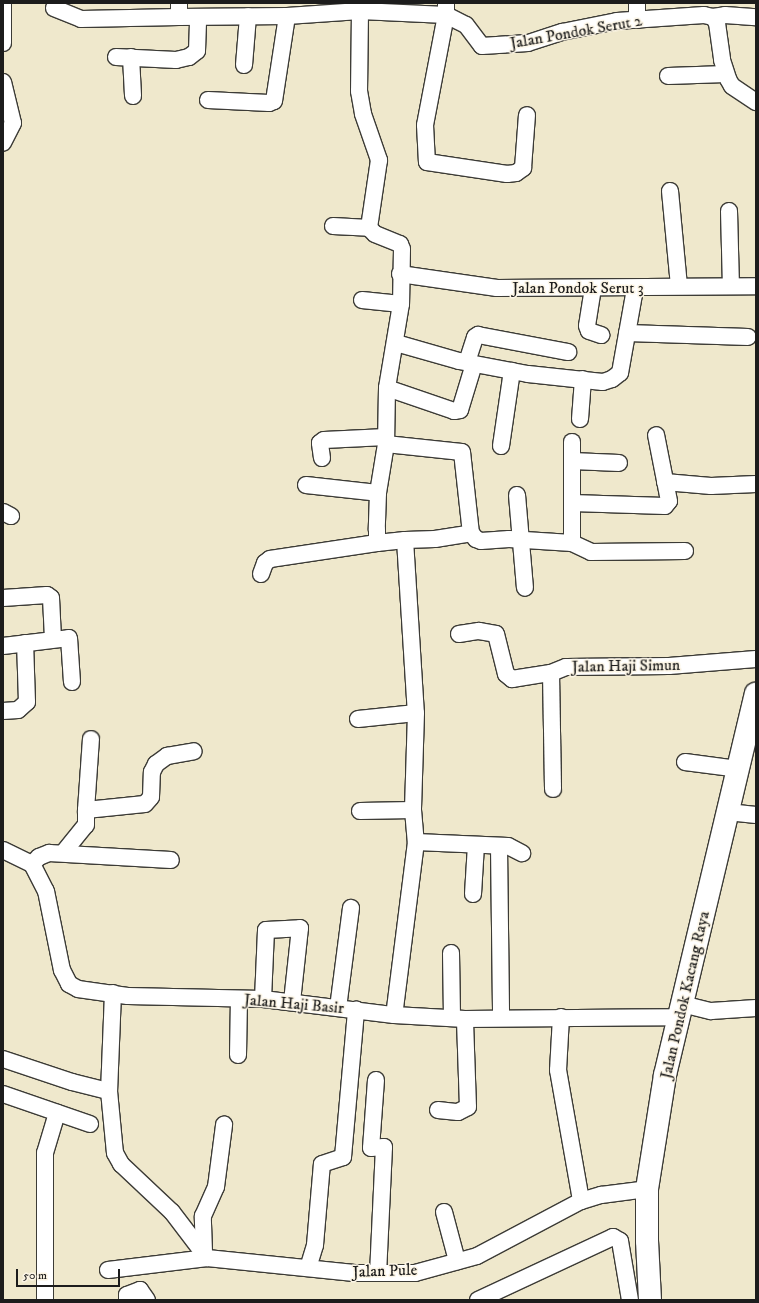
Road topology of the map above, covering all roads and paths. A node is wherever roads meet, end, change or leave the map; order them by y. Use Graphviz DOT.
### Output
graph roads {
  1 [pos="3,3"];
  2 [pos="637,3"];
  3 [pos="54,8"];
  4 [pos="327,8"];
  5 [pos="446,9"];
  6 [pos="179,10"];
  7 [pos="222,10"];
  8 [pos="714,10"];
  9 [pos="360,11"];
  10 [pos="248,16"];
  11 [pos="287,16"];
  12 [pos="756,17"];
  13 [pos="198,18"];
  14 [pos="638,20"];
  15 [pos="3,43"];
  16 [pos="244,65"];
  17 [pos="726,74"];
  18 [pos="668,76"];
  19 [pos="3,82"];
  20 [pos="133,96"];
  21 [pos="208,100"];
  22 [pos="756,102"];
  23 [pos="528,115"];
  24 [pos="3,143"];
  25 [pos="670,191"];
  26 [pos="729,211"];
  27 [pos="333,226"];
  28 [pos="369,228"];
  29 [pos="400,274"];
  30 [pos="679,286"];
  31 [pos="731,286"];
  32 [pos="756,286"];
  33 [pos="593,288"];
  34 [pos="635,289"];
  35 [pos="362,300"];
  36 [pos="401,304"];
  37 [pos="628,333"];
  38 [pos="601,335"];
  39 [pos="748,337"];
  40 [pos="396,343"];
  41 [pos="568,352"];
  42 [pos="470,363"];
  43 [pos="512,371"];
  44 [pos="583,380"];
  45 [pos="387,388"];
  46 [pos="580,419"];
  47 [pos="656,435"];
  48 [pos="386,440"];
  49 [pos="572,442"];
  50 [pos="501,446"];
  51 [pos="322,458"];
  52 [pos="572,461"];
  53 [pos="618,463"];
  54 [pos="666,482"];
  55 [pos="756,484"];
  56 [pos="306,485"];
  57 [pos="378,493"];
  58 [pos="517,495"];
  59 [pos="572,503"];
  60 [pos="471,533"];
  61 [pos="405,540"];
  62 [pos="522,540"];
  63 [pos="377,543"];
  64 [pos="572,543"];
  65 [pos="686,551"];
  66 [pos="261,574"];
  67 [pos="525,588"];
  68 [pos="3,598"];
  69 [pos="459,634"];
  70 [pos="53,639"];
  71 [pos="25,644"];
  72 [pos="3,646"];
  73 [pos="756,659"];
  74 [pos="552,673"];
  75 [pos="72,682"];
  76 [pos="755,703"];
  77 [pos="3,711"];
  78 [pos="416,713"];
  79 [pos="358,719"];
  80 [pos="91,739"];
  81 [pos="194,751"];
  82 [pos="685,762"];
  83 [pos="738,769"];
  84 [pos="553,789"];
  85 [pos="86,810"];
  86 [pos="360,810"];
  87 [pos="413,810"];
  88 [pos="728,812"];
  89 [pos="756,815"];
  90 [pos="416,842"];
  91 [pos="476,845"];
  92 [pos="499,846"];
  93 [pos="3,850"];
  94 [pos="63,853"];
  95 [pos="522,853"];
  96 [pos="171,860"];
  97 [pos="32,864"];
  98 [pos="473,894"];
  99 [pos="351,908"];
  100 [pos="451,953"];
  101 [pos="113,993"];
  102 [pos="239,999"];
  103 [pos="262,999"];
  104 [pos="292,1002"];
  105 [pos="338,1008"];
  106 [pos="756,1008"];
  107 [pos="356,1010"];
  108 [pos="680,1010"];
  109 [pos="394,1015"];
  110 [pos="561,1017"];
  111 [pos="501,1018"];
  112 [pos="459,1019"];
  113 [pos="238,1055"];
  114 [pos="3,1059"];
  115 [pos="376,1080"];
  116 [pos="109,1091"];
  117 [pos="3,1094"];
  118 [pos="438,1110"];
  119 [pos="57,1113"];
  120 [pos="90,1124"];
  121 [pos="224,1125"];
  122 [pos="647,1189"];
  123 [pos="580,1200"];
  124 [pos="444,1212"];
  125 [pos="205,1255"];
  126 [pos="457,1261"];
  127 [pos="308,1268"];
  128 [pos="108,1270"];
  129 [pos="378,1273"];
  130 [pos="504,1295"];
  131 [pos="45,1300"];
  132 [pos="127,1300"];
  133 [pos="147,1300"];
  134 [pos="478,1300"];
  135 [pos="630,1300"];
  136 [pos="650,1300"];
  1 -- 15 [label="street"];
  2 -- 14 [label="street"];
  3 -- 6 [label="street"];
  4 -- 9 [label="street"];
  4 -- 11 [label="street"];
  5 -- 9 [label="street"];
  5 -- 14 [label="street, Jalan Pondok Serut 2"];
  5 -- 23 [label="street"];
  6 -- 13 [label="street"];
  7 -- 10 [label="street"];
  7 -- 13 [label="street"];
  8 -- 12 [label="street, Jalan Pondok Serut 2"];
  8 -- 14 [label="street, Jalan Pondok Serut 2"];
  8 -- 17 [label="street"];
  9 -- 28 [label="street"];
  10 -- 11 [label="street"];
  10 -- 16 [label="street"];
  11 -- 21 [label="street"];
  13 -- 20 [label="street"];
  17 -- 18 [label="street"];
  17 -- 22 [label="street"];
  19 -- 24 [label="street"];
  25 -- 30 [label="street"];
  26 -- 31 [label="street"];
  27 -- 28 [label="street"];
  28 -- 29 [label="street"];
  29 -- 33 [label="street, Jalan Pondok Serut 3"];
  29 -- 36 [label="street"];
  30 -- 31 [label="street, Jalan Pondok Serut 3"];
  30 -- 34 [label="street, Jalan Pondok Serut 3"];
  31 -- 32 [label="street, Jalan Pondok Serut 3"];
  33 -- 34 [label="street, Jalan Pondok Serut 3"];
  33 -- 38 [label="street"];
  34 -- 37 [label="street"];
  35 -- 36 [label="street"];
  36 -- 40 [label="street"];
  37 -- 39 [label="street"];
  37 -- 44 [label="street"];
  40 -- 42 [label="street"];
  40 -- 45 [label="street"];
  41 -- 42 [label="street"];
  42 -- 43 [label="street"];
  42 -- 45 [label="street"];
  43 -- 44 [label="street"];
  43 -- 50 [label="street"];
  44 -- 46 [label="street"];
  45 -- 48 [label="street"];
  47 -- 54 [label="street"];
  48 -- 51 [label="street"];
  48 -- 57 [label="street"];
  48 -- 60 [label="street"];
  49 -- 52 [label="street"];
  52 -- 53 [label="street"];
  52 -- 59 [label="street"];
  54 -- 55 [label="street"];
  54 -- 59 [label="street"];
  56 -- 57 [label="street"];
  57 -- 63 [label="street"];
  58 -- 62 [label="street"];
  59 -- 64 [label="street"];
  60 -- 61 [label="street"];
  60 -- 62 [label="street"];
  61 -- 63 [label="street"];
  61 -- 78 [label="street"];
  62 -- 64 [label="street"];
  62 -- 67 [label="street"];
  63 -- 66 [label="street"];
  64 -- 65 [label="street"];
  68 -- 70 [label="street"];
  69 -- 74 [label="street, Jalan Haji Simun"];
  70 -- 71 [label="street"];
  70 -- 75 [label="street"];
  71 -- 72 [label="street"];
  71 -- 77 [label="street"];
  73 -- 74 [label="street, Jalan Haji Simun"];
  74 -- 84 [label="street"];
  76 -- 83 [label="main road, Jalan Pondok Kacang Raya"];
  78 -- 79 [label="street"];
  78 -- 87 [label="street"];
  80 -- 85 [label="street"];
  81 -- 85 [label="street"];
  82 -- 83 [label="street"];
  83 -- 88 [label="main road, Jalan Pondok Kacang Raya"];
  85 -- 94 [label="street"];
  86 -- 87 [label="street"];
  87 -- 90 [label="street"];
  88 -- 89 [label="street"];
  88 -- 108 [label="main road, Jalan Pondok Kacang Raya"];
  90 -- 91 [label="street"];
  90 -- 109 [label="street"];
  91 -- 92 [label="street"];
  91 -- 98 [label="street"];
  92 -- 95 [label="street"];
  92 -- 111 [label="street"];
  93 -- 97 [label="street"];
  94 -- 96 [label="street"];
  94 -- 97 [label="street"];
  97 -- 101 [label="street, Jalan Haji Basir"];
  99 -- 105 [label="street"];
  100 -- 112 [label="street"];
  101 -- 102 [label="street, Jalan Haji Basir"];
  101 -- 116 [label="street"];
  102 -- 103 [label="street, Jalan Haji Basir"];
  102 -- 113 [label="street"];
  103 -- 104 [label="street, Jalan Haji Basir"];
  103 -- 104 [label="street"];
  104 -- 105 [label="street, Jalan Haji Basir"];
  105 -- 107 [label="street, Jalan Haji Basir"];
  106 -- 108 [label="street, Jalan Haji Basir"];
  107 -- 109 [label="street, Jalan Haji Basir"];
  107 -- 127 [label="street"];
  108 -- 110 [label="street, Jalan Haji Basir"];
  108 -- 122 [label="main road, Jalan Pondok Kacang Raya"];
  109 -- 112 [label="street, Jalan Haji Basir"];
  110 -- 111 [label="street, Jalan Haji Basir"];
  110 -- 123 [label="street"];
  111 -- 112 [label="street, Jalan Haji Basir"];
  112 -- 118 [label="street"];
  114 -- 116 [label="street"];
  115 -- 129 [label="street"];
  116 -- 125 [label="street"];
  117 -- 119 [label="street"];
  119 -- 120 [label="street"];
  119 -- 131 [label="street"];
  121 -- 125 [label="street"];
  122 -- 123 [label="street, Jalan Pule"];
  122 -- 136 [label="main road, Jalan Pondok Kacang Raya"];
  123 -- 126 [label="street, Jalan Pule"];
  124 -- 126 [label="street"];
  125 -- 127 [label="street, Jalan Pule"];
  125 -- 128 [label="street, Jalan Pule"];
  126 -- 129 [label="street, Jalan Pule"];
  127 -- 129 [label="street, Jalan Pule"];
  130 -- 134 [label="street"];
  130 -- 135 [label="street"];
  132 -- 133 [label="street"];
}
